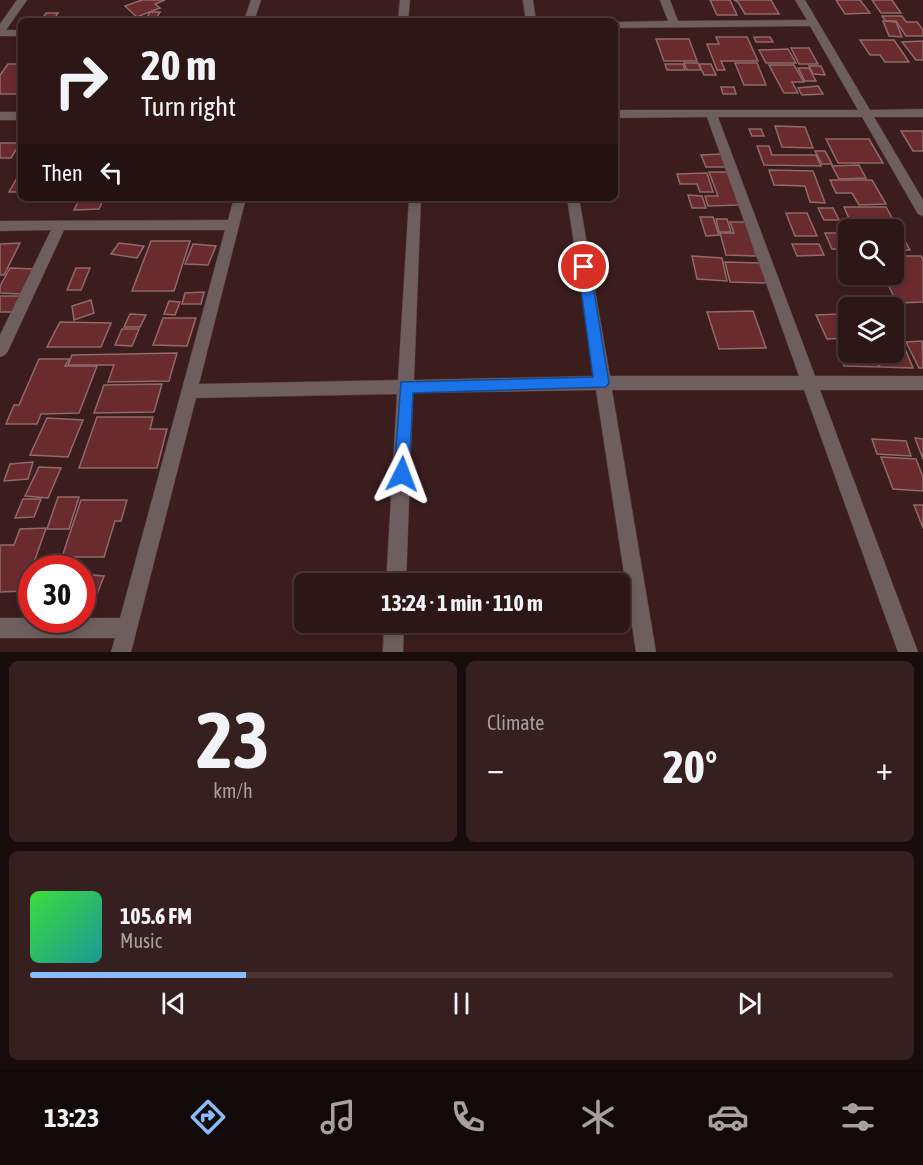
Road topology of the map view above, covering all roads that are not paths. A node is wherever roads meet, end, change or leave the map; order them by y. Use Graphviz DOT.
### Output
graph roads {
  1 [pos="22,0"];
  2 [pos="256,0"];
  3 [pos="405,0"];
  4 [pos="528,0"];
  5 [pos="665,0"];
  6 [pos="800,0"];
  7 [pos="250,18"];
  8 [pos="403,18"];
  9 [pos="531,18"];
  10 [pos="814,23"];
  11 [pos="674,24"];
  12 [pos="618,25"];
  13 [pos="0,32"];
  14 [pos="18,33"];
  15 [pos="923,112"];
  16 [pos="711,113"];
  17 [pos="867,113"];
  18 [pos="618,114"];
  19 [pos="0,116"];
  20 [pos="18,116"];
  21 [pos="239,201"];
  22 [pos="415,201"];
  23 [pos="573,201"];
  24 [pos="923,211"];
  25 [pos="60,225"];
  26 [pos="233,225"];
  27 [pos="0,226"];
  28 [pos="0,351"];
  29 [pos="811,382"];
  30 [pos="601,383"];
  31 [pos="923,383"];
  32 [pos="406,387"];
  33 [pos="189,391"];
  34 [pos="397,573"];
  35 [pos="0,628"];
  36 [pos="127,628"];
  37 [pos="394,633"];
  38 [pos="121,652"];
  39 [pos="393,652"];
  40 [pos="646,652"];
  41 [pos="908,652"];
  1 -- 13 [label="street"];
  2 -- 7 [label="street"];
  3 -- 8 [label="street"];
  4 -- 9 [label="street"];
  5 -- 11 [label="street"];
  6 -- 10 [label="street"];
  10 -- 11 [label="street"];
  10 -- 17 [label="street"];
  11 -- 12 [label="street"];
  13 -- 14 [label="street"];
  15 -- 17 [label="street"];
  16 -- 17 [label="street"];
  16 -- 18 [label="street"];
  16 -- 29 [label="street"];
  17 -- 24 [label="street"];
  19 -- 20 [label="street"];
  21 -- 26 [label="street"];
  22 -- 32 [label="street"];
  23 -- 30 [label="street"];
  25 -- 26 [label="street"];
  25 -- 27 [label="street"];
  25 -- 28 [label="street"];
  26 -- 33 [label="street"];
  29 -- 30 [label="street"];
  29 -- 31 [label="street"];
  29 -- 41 [label="street"];
  30 -- 32 [label="street"];
  30 -- 40 [label="street"];
  32 -- 33 [label="street"];
  32 -- 34 [label="street"];
  33 -- 36 [label="street"];
  35 -- 36 [label="street"];
  36 -- 38 [label="street"];
  37 -- 39 [label="street"];
}
